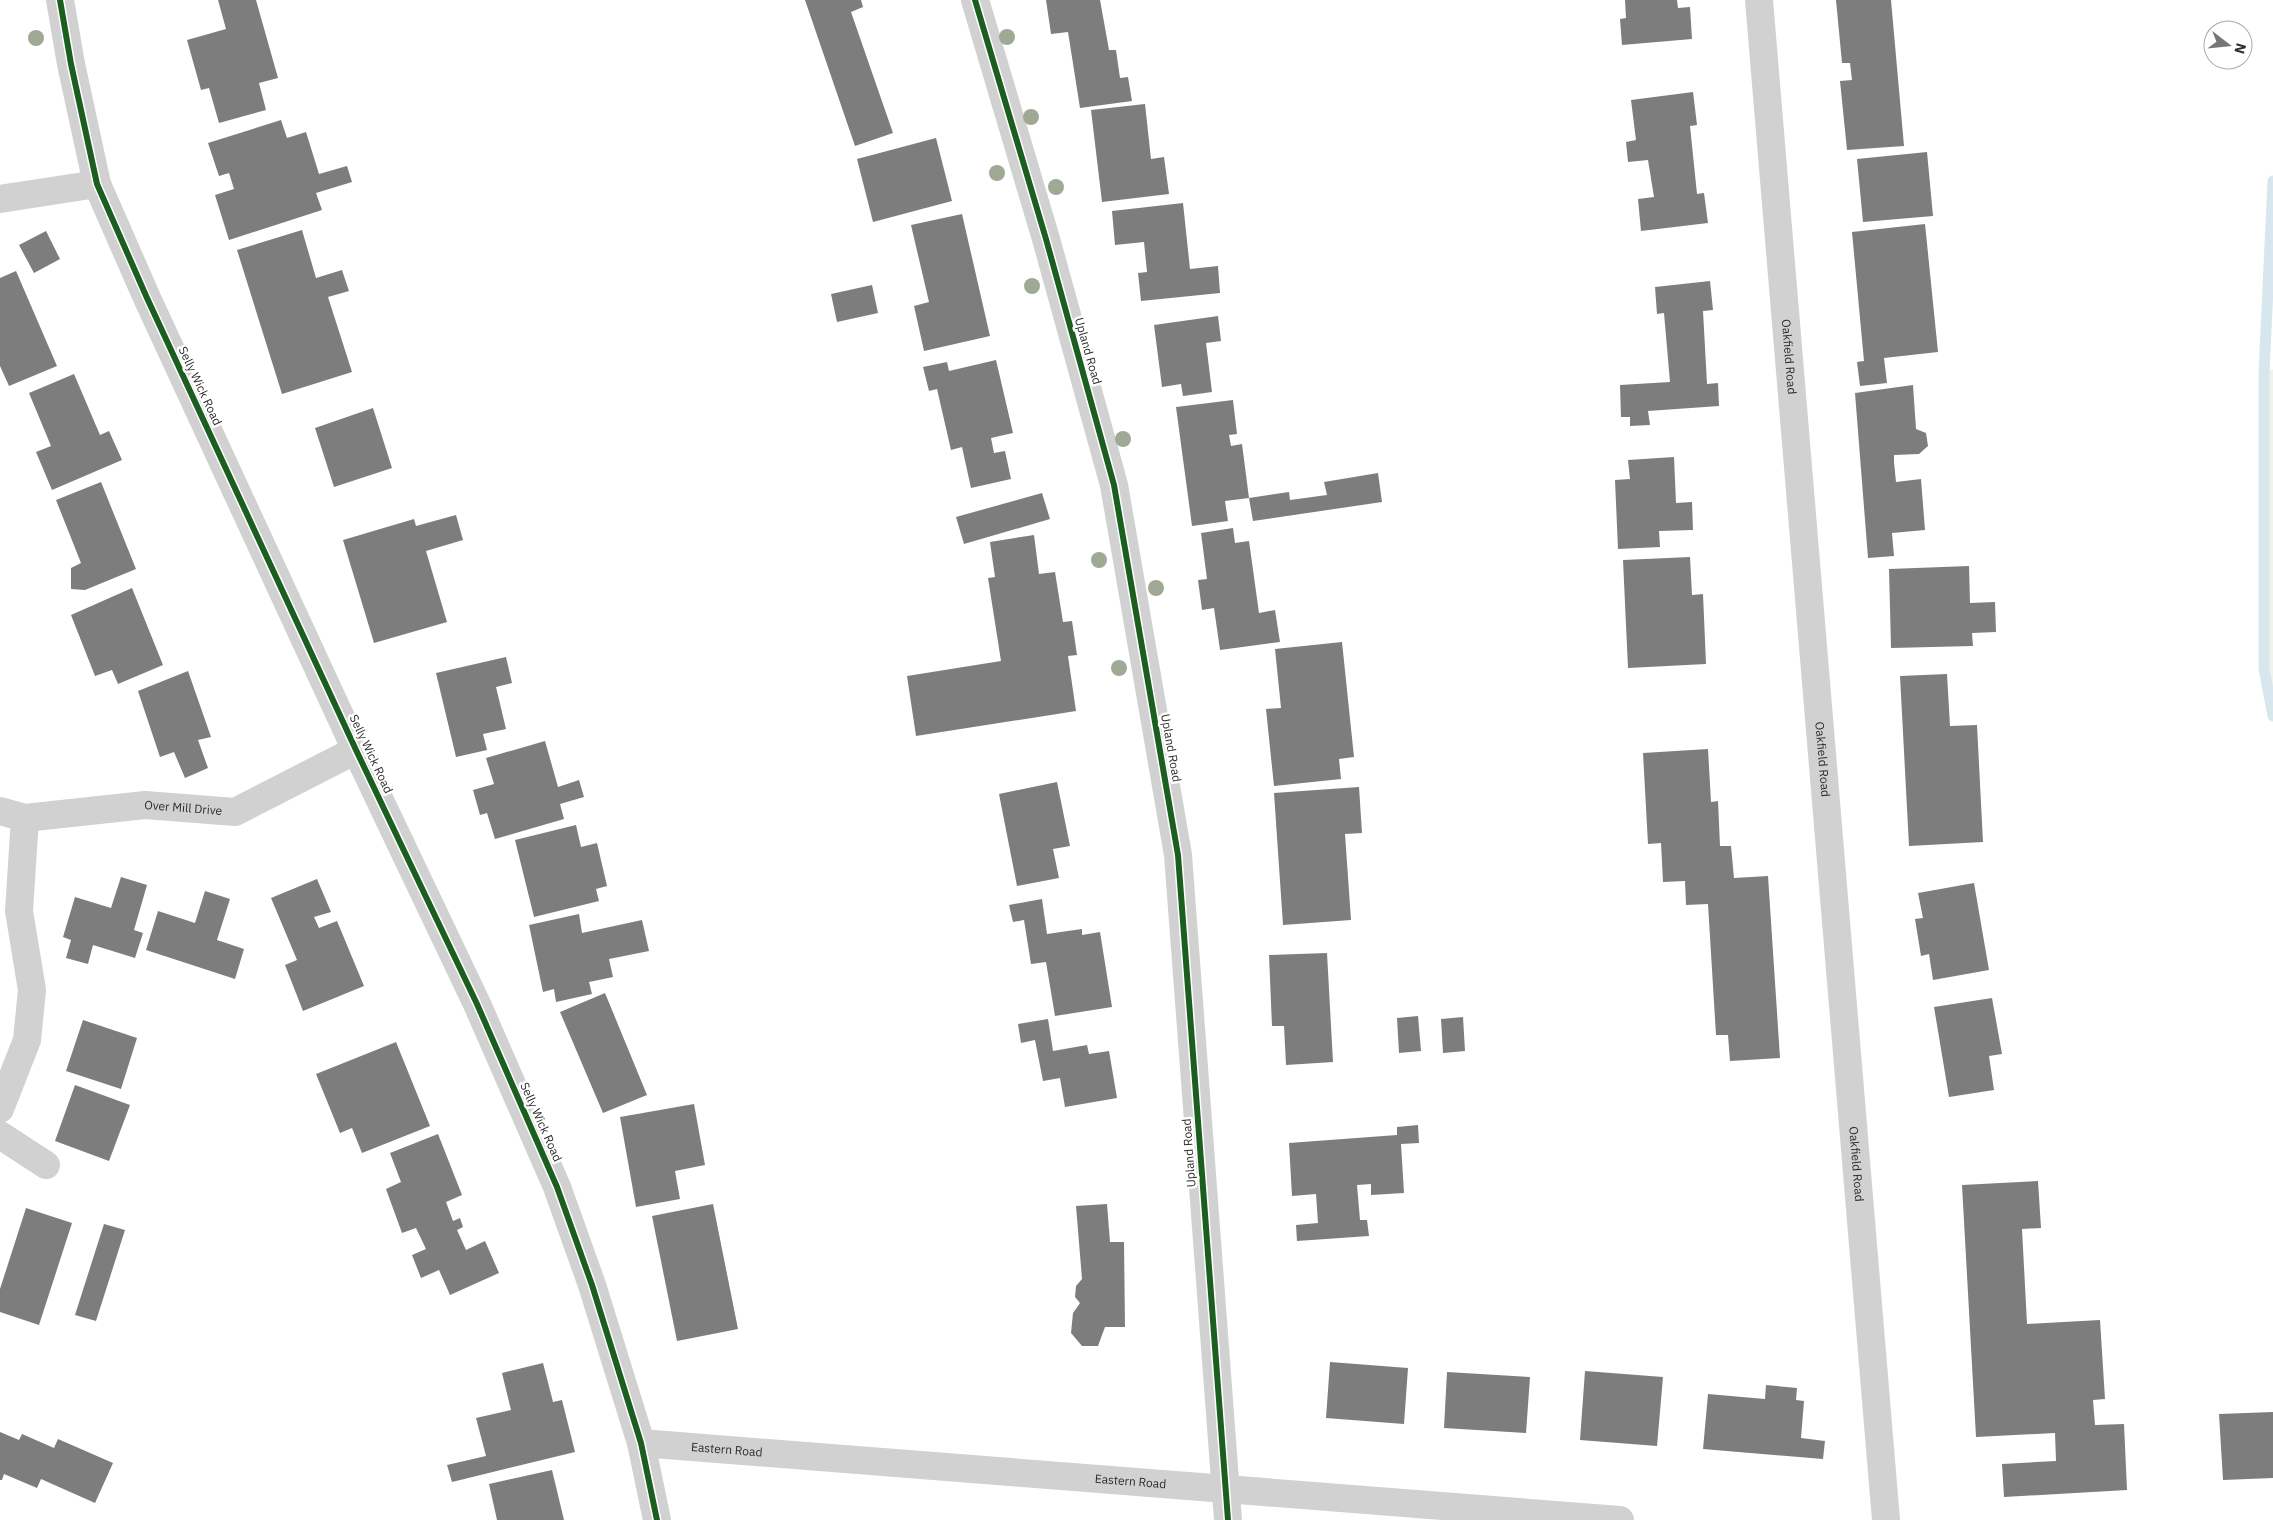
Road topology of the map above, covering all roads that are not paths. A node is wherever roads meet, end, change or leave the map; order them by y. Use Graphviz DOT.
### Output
graph roads {
  1 [pos="60,0"];
  2 [pos="975,0"];
  3 [pos="1759,0"];
  4 [pos="98,184"];
  5 [pos="0,199"];
  6 [pos="356,750"];
  7 [pos="12,814"];
  8 [pos="0,1109"];
  9 [pos="0,1134"];
  10 [pos="46,1165"];
  11 [pos="641,1443"];
  12 [pos="1226,1488"];
  13 [pos="657,1520"];
  14 [pos="1228,1520"];
  15 [pos="1620,1520"];
  16 [pos="1886,1520"];
  1 -- 4 [label="street, Selly Wick Road"];
  2 -- 12 [label="street, Upland Road"];
  3 -- 16 [label="street, Oakfield Road"];
  4 -- 5 [label="street"];
  4 -- 6 [label="street, Selly Wick Road"];
  6 -- 7 [label="street, Over Mill Drive"];
  6 -- 11 [label="street, Selly Wick Road"];
  7 -- 8 [label="street, Over Mill Drive"];
  9 -- 10 [label="street"];
  11 -- 12 [label="street, Eastern Road"];
  11 -- 13 [label="street, Selly Wick Road"];
  12 -- 14 [label="street, Upland Road"];
  12 -- 15 [label="street, Eastern Road"];
}
